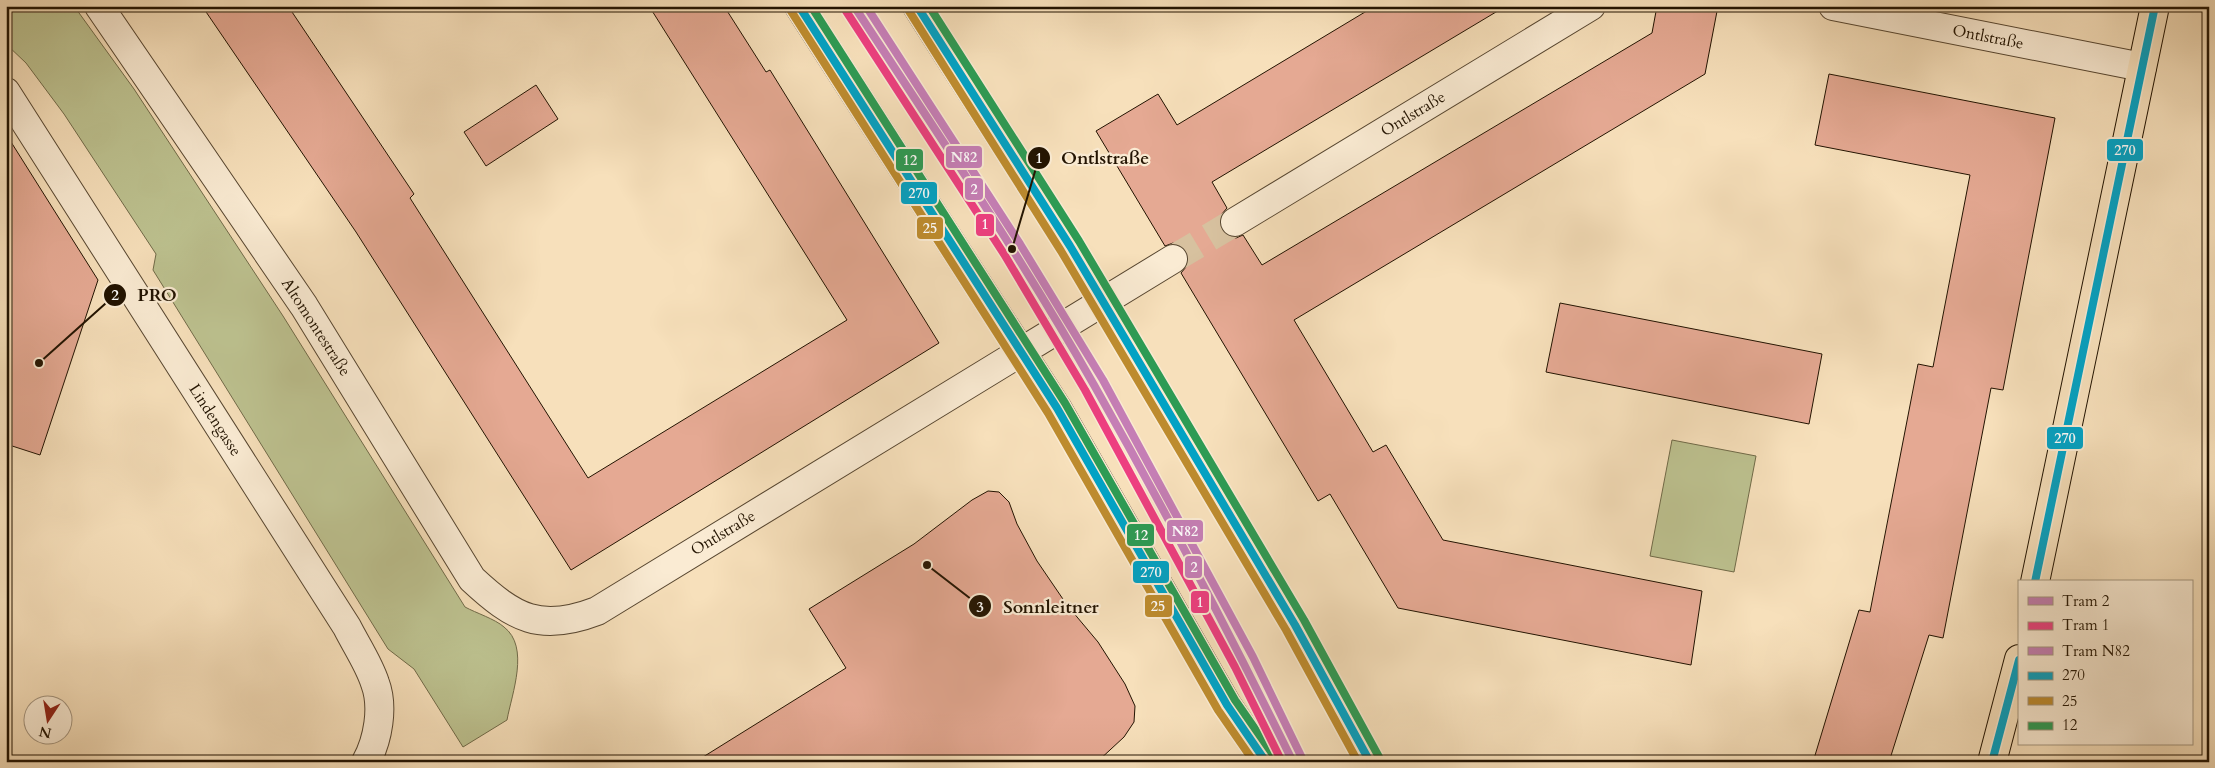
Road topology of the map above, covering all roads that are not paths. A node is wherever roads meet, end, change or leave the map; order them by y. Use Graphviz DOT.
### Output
graph roads {
  1 [pos="99,6"];
  2 [pos="800,6"];
  3 [pos="917,6"];
  4 [pos="1591,6"];
  5 [pos="1833,6"];
  6 [pos="2155,6"];
  7 [pos="2142,67"];
  8 [pos="6,92"];
  9 [pos="1235,222"];
  10 [pos="1173,259"];
  11 [pos="1102,302"];
  12 [pos="1021,351"];
  13 [pos="2035,580"];
  14 [pos="550,622"];
  15 [pos="2018,663"];
  16 [pos="366,762"];
  17 [pos="1266,762"];
  18 [pos="1370,762"];
  19 [pos="1992,762"];
  1 -- 14 [label="street, Altomontestraße"];
  2 -- 12 [label="main road"];
  3 -- 11 [label="main road"];
  4 -- 9 [label="street, Ontlstraße"];
  5 -- 7 [label="street, Ontlstraße"];
  6 -- 7 [label="main road"];
  7 -- 13 [label="main road"];
  8 -- 16 [label="street, Lindengasse"];
  10 -- 11 [label="street, Ontlstraße"];
  11 -- 12 [label="street, Ontlstraße"];
  11 -- 18 [label="main road"];
  12 -- 14 [label="street, Ontlstraße"];
  12 -- 17 [label="main road"];
  15 -- 19 [label="main road"];
}
